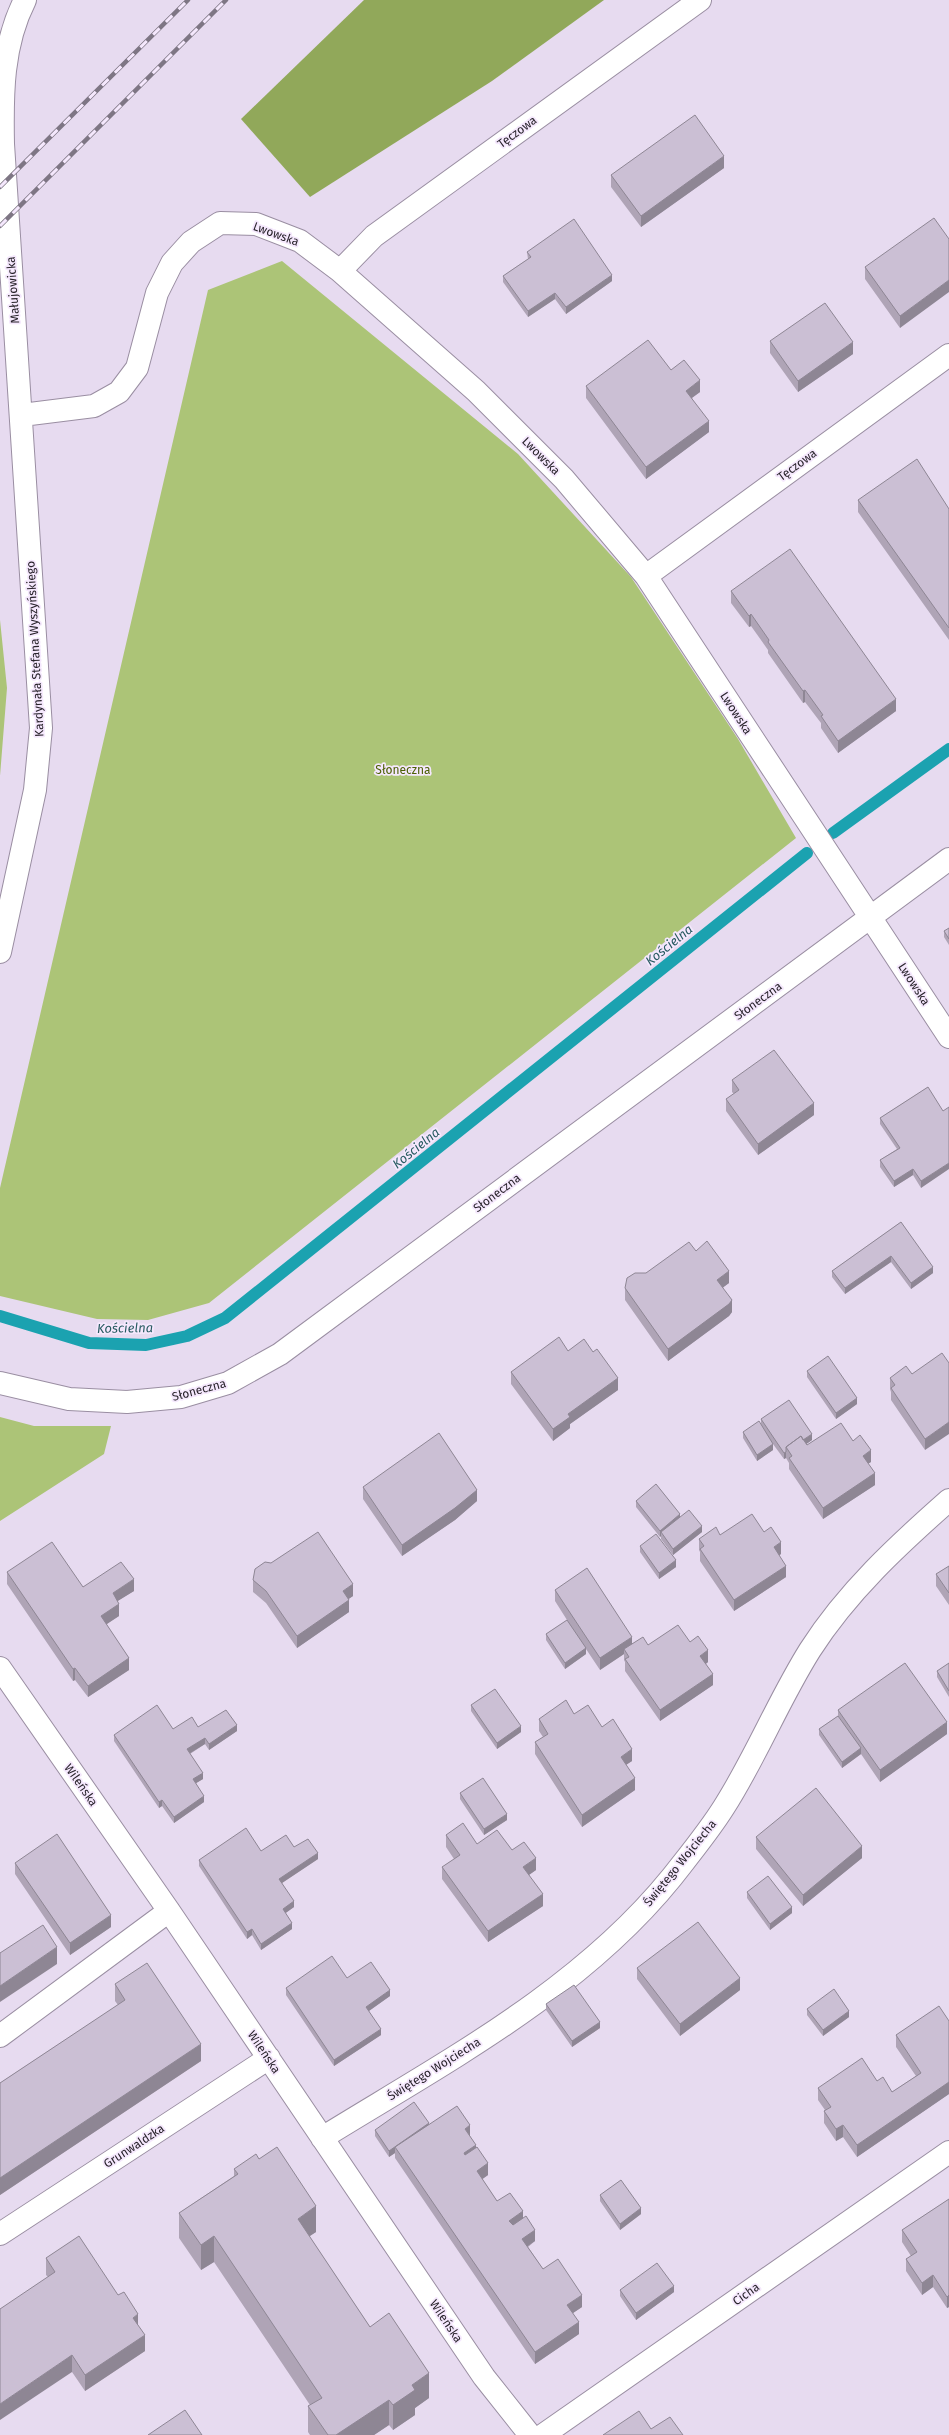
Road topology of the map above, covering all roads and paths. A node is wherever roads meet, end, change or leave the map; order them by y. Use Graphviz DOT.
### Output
graph roads {
  1 [pos="25,0"];
  2 [pos="700,0"];
  3 [pos="340,271"];
  4 [pos="949,355"];
  5 [pos="22,415"];
  6 [pos="646,576"];
  7 [pos="949,859"];
  8 [pos="871,916"];
  9 [pos="0,952"];
  10 [pos="949,1037"];
  11 [pos="0,1383"];
  12 [pos="949,1500"];
  13 [pos="0,1668"];
  14 [pos="169,1911"];
  15 [pos="0,2036"];
  16 [pos="269,2058"];
  17 [pos="322,2138"];
  18 [pos="949,2152"];
  19 [pos="0,2234"];
  20 [pos="530,2435"];
  21 [pos="543,2435"];
  1 -- 5 [label="street, Małujowicka"];
  2 -- 3 [label="street, Tęczowa"];
  3 -- 5 [label="street, Lwowska"];
  3 -- 6 [label="street, Lwowska"];
  4 -- 6 [label="street, Tęczowa"];
  5 -- 9 [label="street, Kardynała Stefana Wyszyńskiego"];
  6 -- 8 [label="street, Lwowska"];
  7 -- 8 [label="street, Słoneczna"];
  8 -- 10 [label="street, Lwowska"];
  8 -- 11 [label="street, Słoneczna"];
  12 -- 17 [label="street, Świętego Wojciecha"];
  13 -- 14 [label="street, Wileńska"];
  14 -- 15 [label="street"];
  14 -- 16 [label="street, Wileńska"];
  16 -- 17 [label="street, Wileńska"];
  16 -- 19 [label="street, Grunwaldzka"];
  17 -- 20 [label="street, Wileńska"];
  18 -- 21 [label="street, Cicha"];
}
